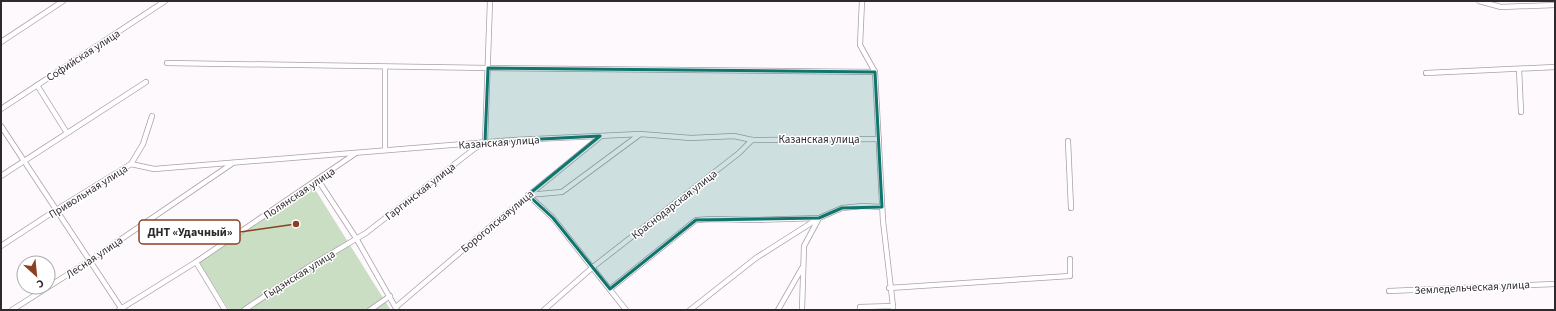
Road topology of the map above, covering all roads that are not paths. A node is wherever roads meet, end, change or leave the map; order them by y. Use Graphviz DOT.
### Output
graph roads {
  1 [pos="64,1"];
  2 [pos="165,1"];
  3 [pos="490,1"];
  4 [pos="862,1"];
  5 [pos="1479,1"];
  6 [pos="1555,5"];
  7 [pos="1,42"];
  8 [pos="166,63"];
  9 [pos="386,67"];
  10 [pos="1555,67"];
  11 [pos="488,68"];
  12 [pos="1519,69"];
  13 [pos="875,72"];
  14 [pos="1426,73"];
  15 [pos="146,82"];
  16 [pos="37,85"];
  17 [pos="1,108"];
  18 [pos="1521,112"];
  19 [pos="152,116"];
  20 [pos="1,126"];
  21 [pos="67,133"];
  22 [pos="640,134"];
  23 [pos="600,136"];
  24 [pos="879,139"];
  25 [pos="752,140"];
  26 [pos="1068,141"];
  27 [pos="485,142"];
  28 [pos="385,150"];
  29 [pos="357,152"];
  30 [pos="25,160"];
  31 [pos="234,162"];
  32 [pos="131,164"];
  33 [pos="1,176"];
  34 [pos="318,180"];
  35 [pos="528,195"];
  36 [pos="882,207"];
  37 [pos="1072,208"];
  38 [pos="56,210"];
  39 [pos="819,218"];
  40 [pos="356,238"];
  41 [pos="1,246"];
  42 [pos="1070,258"];
  43 [pos="89,261"];
  44 [pos="196,262"];
  45 [pos="593,266"];
  46 [pos="803,266"];
  47 [pos="1555,284"];
  48 [pos="890,288"];
  49 [pos="610,289"];
  50 [pos="1389,291"];
  51 [pos="390,296"];
  52 [pos="893,308"];
  53 [pos="120,309"];
  54 [pos="397,309"];
  55 [pos="12,310"];
  56 [pos="225,310"];
  57 [pos="244,310"];
  58 [pos="370,310"];
  59 [pos="544,310"];
  60 [pos="626,310"];
  61 [pos="690,310"];
  62 [pos="778,310"];
  63 [pos="802,310"];
  64 [pos="860,310"];
  1 -- 7 [label="street"];
  2 -- 16 [label="street, Софийская улица"];
  3 -- 11 [label="street"];
  4 -- 13 [label="street"];
  5 -- 6 [label="street"];
  8 -- 9 [label="street"];
  9 -- 11 [label="street"];
  9 -- 28 [label="street"];
  10 -- 12 [label="street"];
  11 -- 13 [label="street"];
  11 -- 27 [label="street"];
  12 -- 14 [label="street"];
  12 -- 18 [label="street"];
  13 -- 24 [label="street"];
  15 -- 21 [label="street"];
  16 -- 17 [label="street, Софийская улица"];
  16 -- 21 [label="street"];
  19 -- 32 [label="street, Привольная улица"];
  20 -- 30 [label="street"];
  21 -- 30 [label="street"];
  22 -- 23 [label="street, Казанская улица"];
  22 -- 25 [label="street, Казанская улица"];
  22 -- 35 [label="street"];
  23 -- 27 [label="street, Казанская улица"];
  23 -- 35 [label="street, Бороголскаяулица"];
  24 -- 25 [label="street, Казанская улица"];
  24 -- 36 [label="street"];
  25 -- 45 [label="street, Краснодарская улица"];
  26 -- 37 [label="street"];
  27 -- 28 [label="street, Казанская улица"];
  27 -- 40 [label="street, Гаргинская улица"];
  28 -- 29 [label="street, Казанская улица"];
  29 -- 31 [label="street, Казанская улица"];
  29 -- 34 [label="street, Полянская улица"];
  30 -- 33 [label="street"];
  30 -- 38 [label="street"];
  31 -- 32 [label="street, Казанская улица"];
  31 -- 43 [label="street, Лесная улица"];
  32 -- 38 [label="street, Привольная улица"];
  34 -- 40 [label="street"];
  34 -- 44 [label="street, Полянская улица"];
  35 -- 45 [label="street"];
  35 -- 54 [label="street, Бороголскаяулица"];
  36 -- 39 [label="street"];
  36 -- 48 [label="street"];
  38 -- 41 [label="street, Привольная улица"];
  38 -- 43 [label="street"];
  39 -- 46 [label="street"];
  39 -- 49 [label="street"];
  39 -- 61 [label="street"];
  40 -- 51 [label="street"];
  40 -- 57 [label="street, Гыдэнская улица"];
  42 -- 48 [label="street"];
  43 -- 53 [label="street"];
  43 -- 55 [label="street, Лесная улица"];
  44 -- 53 [label="street, Полянская улица"];
  44 -- 56 [label="street"];
  45 -- 49 [label="street"];
  45 -- 59 [label="street, Краснодарская улица"];
  46 -- 62 [label="street"];
  46 -- 63 [label="street"];
  47 -- 50 [label="street, Земледельческая улица"];
  48 -- 52 [label="street"];
  49 -- 60 [label="street"];
  51 -- 54 [label="street"];
  51 -- 58 [label="street"];
  52 -- 64 [label="street"];
}
